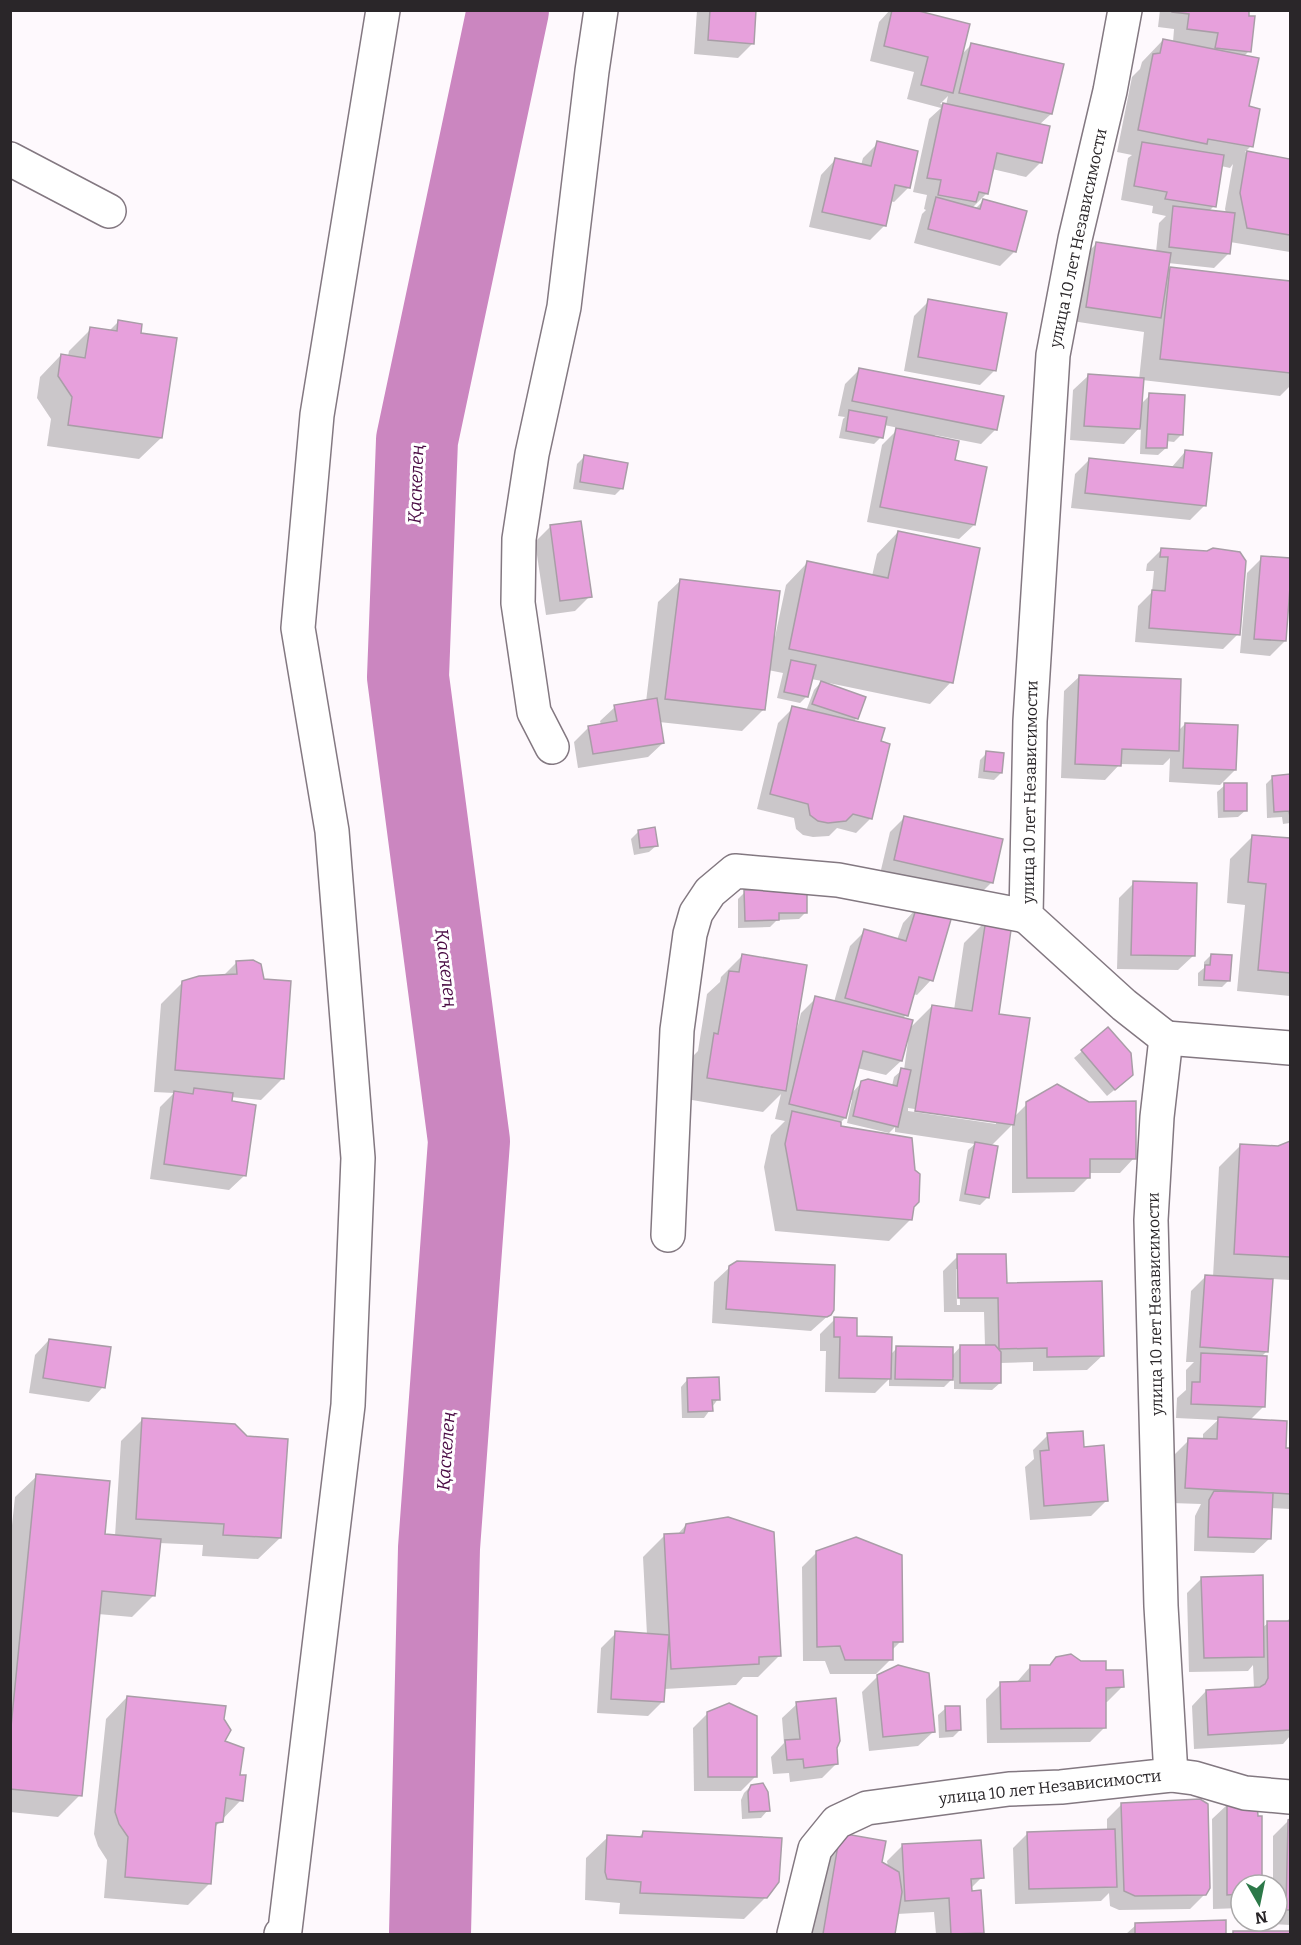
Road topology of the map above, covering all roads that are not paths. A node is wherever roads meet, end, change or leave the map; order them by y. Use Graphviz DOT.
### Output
graph roads {
  1 [pos="383,10"];
  2 [pos="601,10"];
  3 [pos="1125,10"];
  4 [pos="10,159"];
  5 [pos="109,211"];
  6 [pos="552,747"];
  7 [pos="1026,916"];
  8 [pos="1166,1038"];
  9 [pos="1290,1047"];
  10 [pos="668,1235"];
  11 [pos="1171,1775"];
  12 [pos="1290,1797"];
  13 [pos="280,1935"];
  14 [pos="794,1935"];
  1 -- 13 [label="street"];
  2 -- 6 [label="street"];
  3 -- 7 [label="street, улица 10 лет Независимости"];
  4 -- 5 [label="street"];
  7 -- 8 [label="street, улица 10 лет Независимости"];
  7 -- 10 [label="street"];
  8 -- 9 [label="street"];
  8 -- 11 [label="street, улица 10 лет Независимости"];
  11 -- 12 [label="street"];
  11 -- 14 [label="street, улица 10 лет Независимости"];
}
